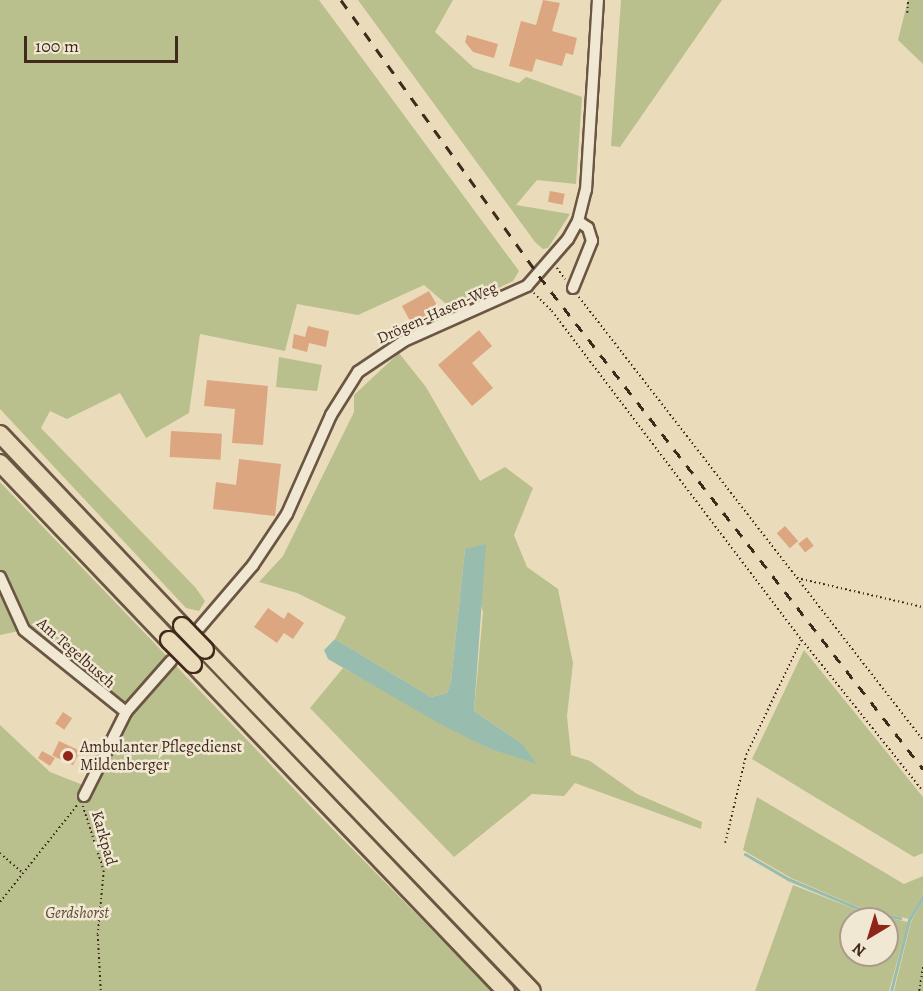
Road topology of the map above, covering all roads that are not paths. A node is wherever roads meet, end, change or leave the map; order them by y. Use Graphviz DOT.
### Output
graph roads {
  1 [pos="598,0"];
  2 [pos="579,221"];
  3 [pos="573,288"];
  4 [pos="0,434"];
  5 [pos="0,463"];
  6 [pos="0,577"];
  7 [pos="200,627"];
  8 [pos="171,661"];
  9 [pos="126,712"];
  10 [pos="82,798"];
  11 [pos="506,991"];
  12 [pos="532,991"];
  1 -- 2 [label="street, Drögen-Hasen-Weg"];
  2 -- 3 [label="street"];
  2 -- 7 [label="street, Drögen-Hasen-Weg"];
  4 -- 12 [label="highway, bridge"];
  5 -- 11 [label="highway, bridge"];
  6 -- 9 [label="street, Am Tegelbusch"];
  8 -- 9 [label="street"];
  9 -- 10 [label="street"];
}
